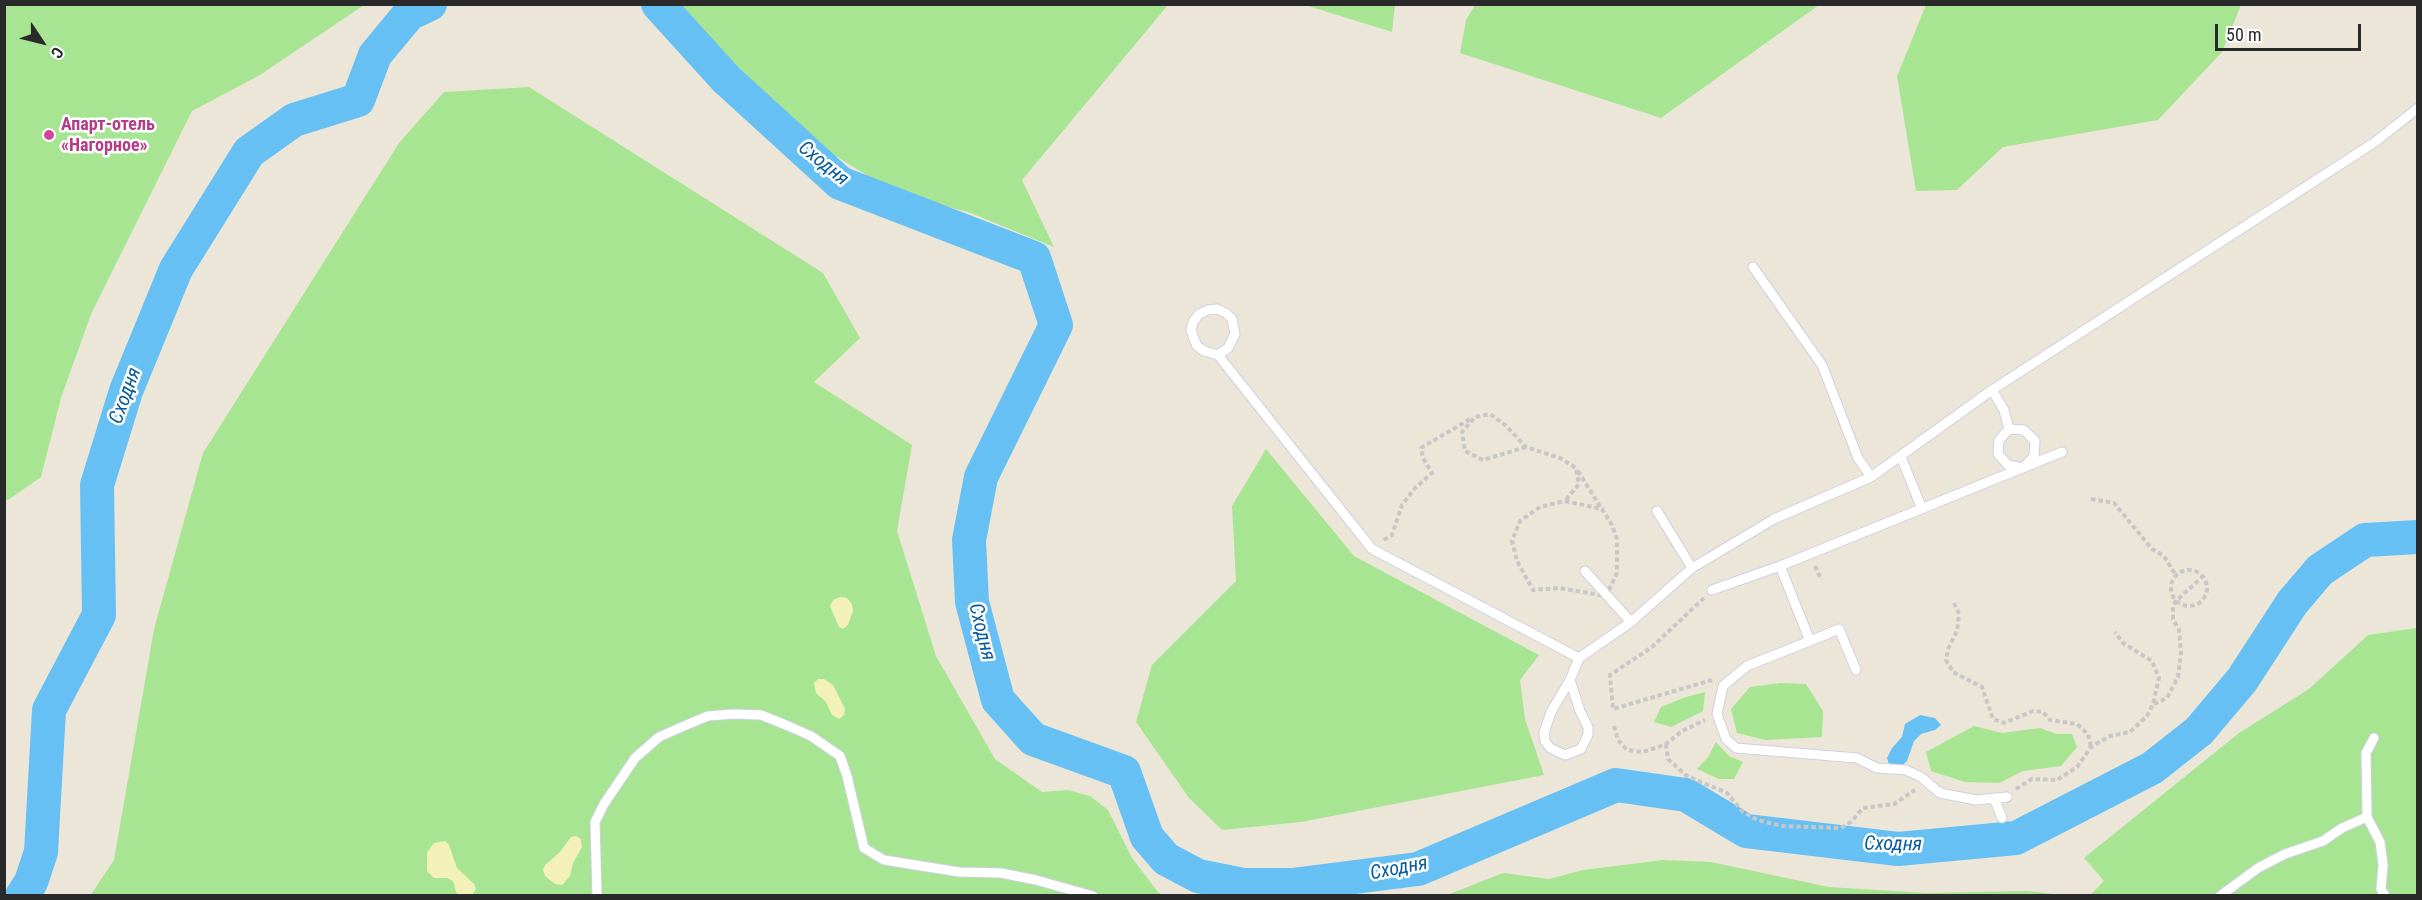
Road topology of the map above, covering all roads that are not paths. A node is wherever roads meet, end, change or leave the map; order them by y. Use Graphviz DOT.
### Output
graph roads {
  1 [pos="2418,108"];
  2 [pos="1753,267"];
  3 [pos="1218,355"];
  4 [pos="1992,390"];
  5 [pos="2009,429"];
  6 [pos="2062,452"];
  7 [pos="1900,457"];
  8 [pos="2024,468"];
  9 [pos="1871,477"];
  10 [pos="1922,509"];
  11 [pos="1657,511"];
  12 [pos="1780,566"];
  13 [pos="1692,568"];
  14 [pos="1585,571"];
  15 [pos="1712,590"];
  16 [pos="1631,622"];
  17 [pos="1810,641"];
  18 [pos="1579,658"];
  19 [pos="1856,670"];
  20 [pos="1570,680"];
  21 [pos="2374,738"];
  22 [pos="2007,797"];
  23 [pos="1994,798"];
  24 [pos="2367,817"];
  25 [pos="2002,818"];
  26 [pos="597,896"];
  27 [pos="1093,896"];
  28 [pos="2220,896"];
  29 [pos="2385,896"];
  1 -- 4 [label="lane"];
  2 -- 9 [label="lane"];
  3 -- 3 [label="lane"];
  3 -- 18 [label="lane"];
  4 -- 5 [label="lane"];
  4 -- 7 [label="lane"];
  5 -- 8 [label="lane"];
  5 -- 8 [label="lane"];
  6 -- 8 [label="lane"];
  7 -- 9 [label="lane"];
  7 -- 10 [label="lane"];
  8 -- 10 [label="lane"];
  9 -- 13 [label="lane"];
  10 -- 12 [label="lane"];
  11 -- 13 [label="lane"];
  12 -- 15 [label="lane"];
  12 -- 17 [label="lane"];
  13 -- 16 [label="lane"];
  14 -- 16 [label="lane"];
  16 -- 18 [label="lane"];
  17 -- 19 [label="lane"];
  17 -- 23 [label="lane"];
  18 -- 20 [label="lane"];
  20 -- 20 [label="lane"];
  21 -- 24 [label="lane"];
  22 -- 23 [label="lane"];
  23 -- 25 [label="lane"];
  24 -- 28 [label="lane"];
  24 -- 29 [label="lane"];
  26 -- 27 [label="lane"];
}
